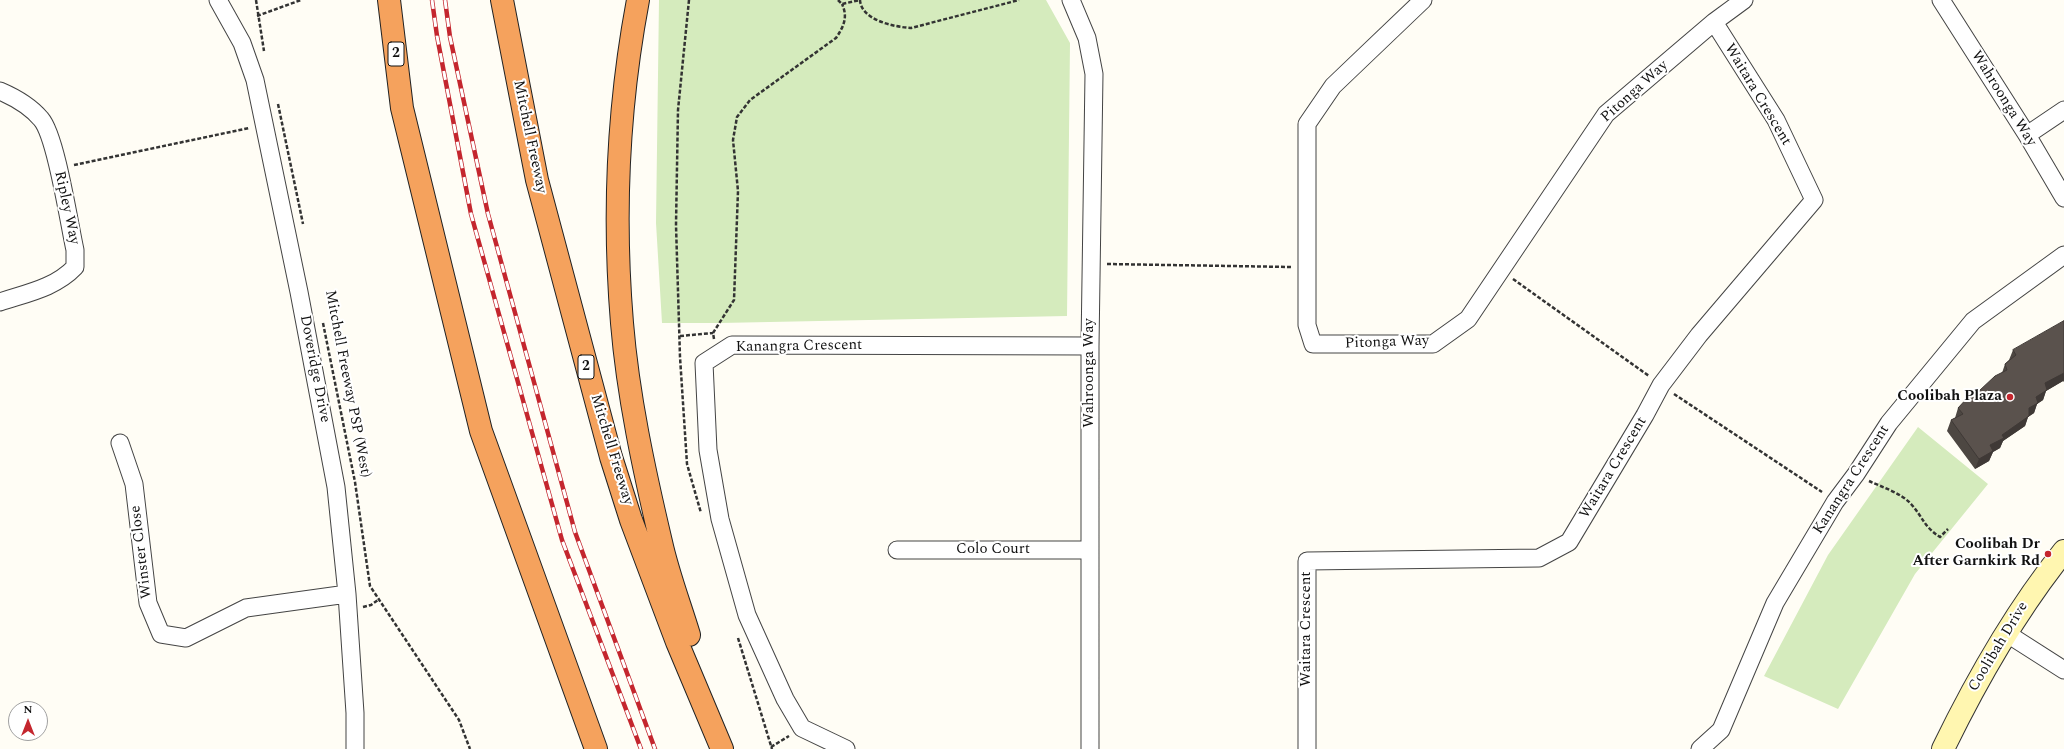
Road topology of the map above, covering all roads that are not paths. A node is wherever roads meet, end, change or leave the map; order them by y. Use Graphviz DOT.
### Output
graph roads {
  1 [pos="218,0"];
  2 [pos="374,0"];
  3 [pos="389,0"];
  4 [pos="502,0"];
  5 [pos="638,0"];
  6 [pos="1071,0"];
  7 [pos="1423,0"];
  8 [pos="1744,0"];
  9 [pos="1941,0"];
  10 [pos="1714,22"];
  11 [pos="0,91"];
  12 [pos="402,108"];
  13 [pos="2064,110"];
  14 [pos="2027,135"];
  15 [pos="2064,198"];
  16 [pos="2064,254"];
  17 [pos="0,302"];
  18 [pos="1090,346"];
  19 [pos="120,443"];
  20 [pos="897,550"];
  21 [pos="1090,550"];
  22 [pos="2064,551"];
  23 [pos="2064,574"];
  24 [pos="347,594"];
  25 [pos="2012,637"];
  26 [pos="2064,670"];
  27 [pos="711,722"];
  28 [pos="355,749"];
  29 [pos="596,749"];
  30 [pos="722,749"];
  31 [pos="846,749"];
  32 [pos="1090,749"];
  33 [pos="1307,749"];
  34 [pos="1700,749"];
  35 [pos="1943,749"];
  36 [pos="1958,749"];
  1 -- 24 [label="street, Doveridge Drive"];
  2 -- 12 [label="highway"];
  3 -- 12 [label="highway, 2"];
  4 -- 27 [label="highway, Mitchell Freeway / 2"];
  5 -- 27 [label="highway"];
  6 -- 18 [label="street, Wahroonga Way"];
  7 -- 10 [label="street, Pitonga Way"];
  8 -- 10 [label="street, Pitonga Way"];
  9 -- 14 [label="street, Wahroonga Way"];
  10 -- 33 [label="street, Waitara Crescent"];
  11 -- 17 [label="street, Ripley Way"];
  12 -- 29 [label="highway, 2"];
  13 -- 14 [label="street"];
  14 -- 15 [label="street, Wahroonga Way"];
  16 -- 34 [label="street, Kanangra Crescent"];
  18 -- 21 [label="street, Wahroonga Way"];
  18 -- 31 [label="street, Kanangra Crescent"];
  19 -- 24 [label="street, Winster Close"];
  20 -- 21 [label="street, Colo Court"];
  21 -- 32 [label="street, Wahroonga Way"];
  22 -- 25 [label="main road, Coolibah Drive"];
  23 -- 25 [label="main road, Coolibah Drive"];
  24 -- 28 [label="street, Doveridge Drive"];
  25 -- 26 [label="street"];
  25 -- 35 [label="main road, Coolibah Drive"];
  25 -- 36 [label="main road, Coolibah Drive"];
  27 -- 30 [label="highway, Mitchell Freeway / 2"];
}
